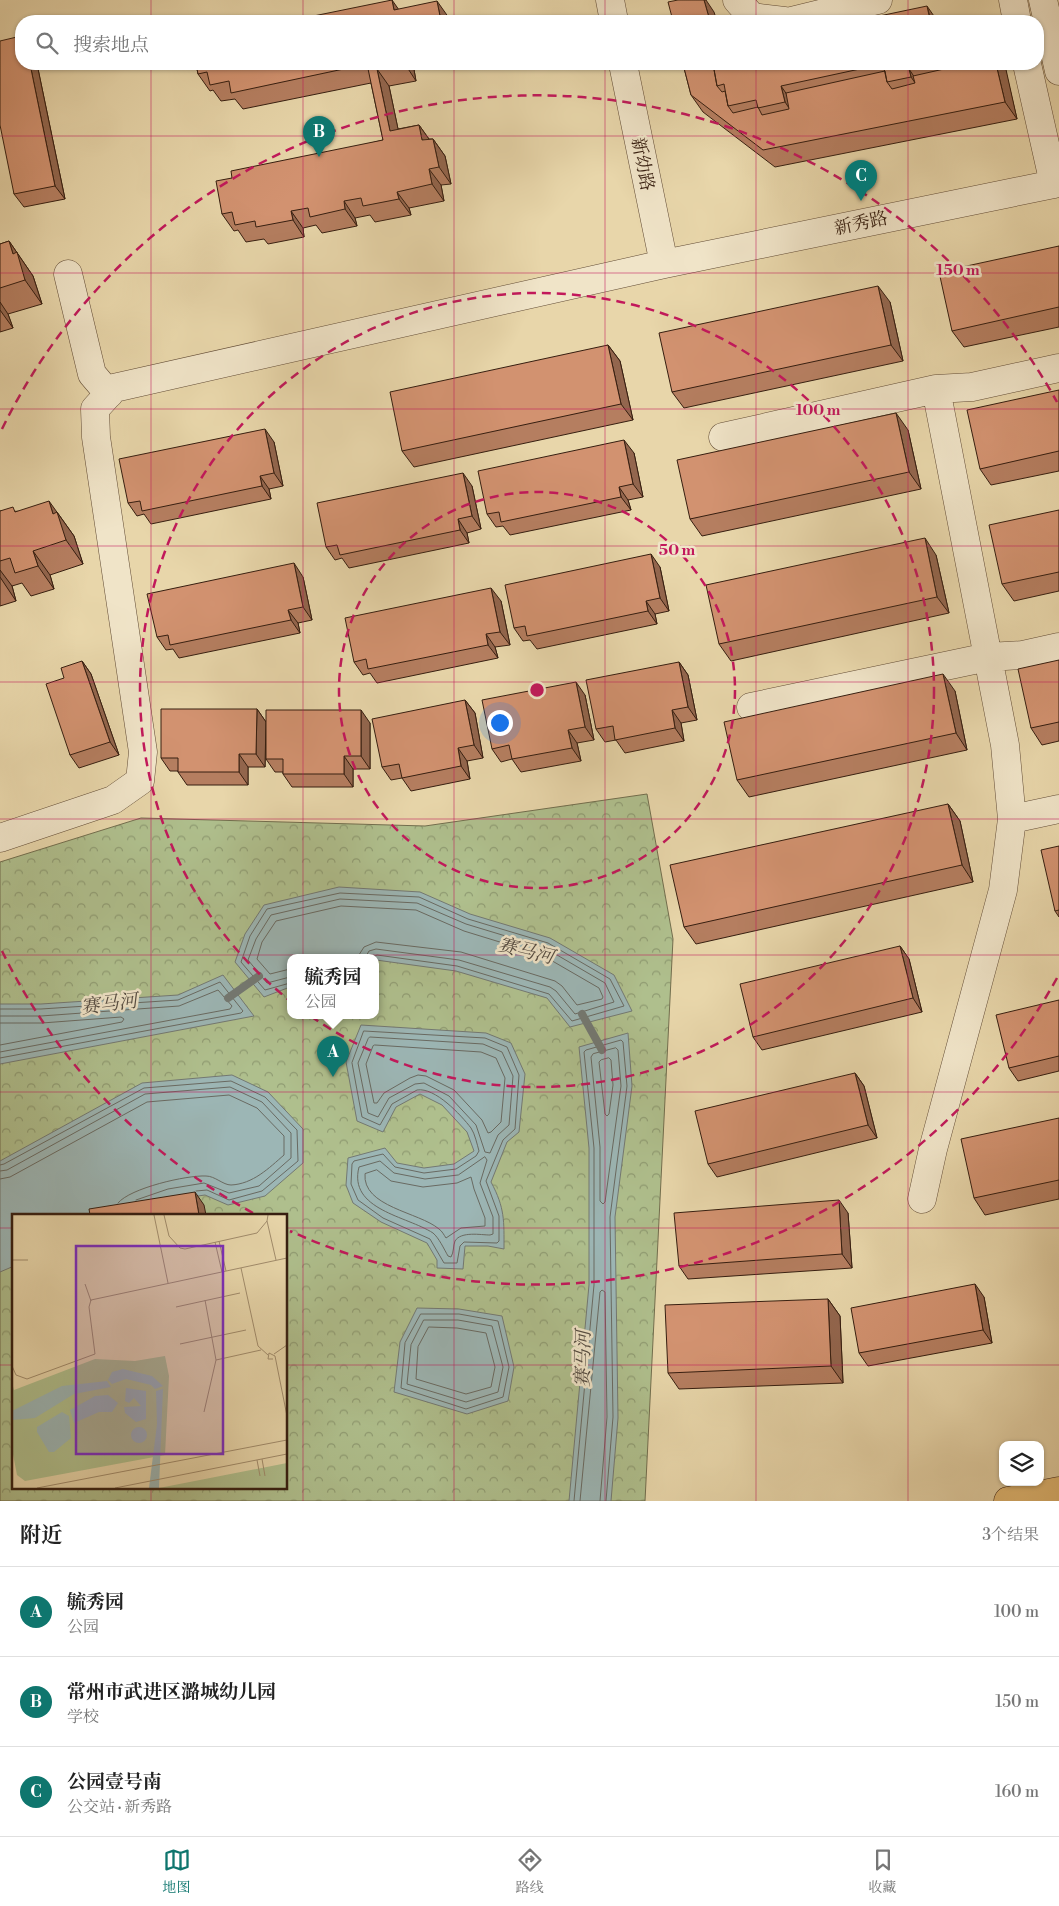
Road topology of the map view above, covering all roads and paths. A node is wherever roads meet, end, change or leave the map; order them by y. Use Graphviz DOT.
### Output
graph roads {
  1 [pos="610,0"];
  2 [pos="737,0"];
  3 [pos="878,0"];
  4 [pos="1013,0"];
  5 [pos="1043,0"];
  6 [pos="613,15"];
  7 [pos="750,15"];
  8 [pos="816,15"];
  9 [pos="1016,15"];
  10 [pos="624,70"];
  11 [pos="1029,70"];
  12 [pos="1059,71"];
  13 [pos="1057,183"];
  14 [pos="664,264"];
  15 [pos="68,274"];
  16 [pos="1059,368"];
  17 [pos="936,389"];
  18 [pos="109,394"];
  19 [pos="723,437"];
  20 [pos="1059,647"];
  21 [pos="988,657"];
  22 [pos="751,707"];
  23 [pos="1059,809"];
  24 [pos="1012,819"];
  25 [pos="0,838"];
  26 [pos="922,1199"];
  27 [pos="1059,1491"];
  28 [pos="1008,1501"];
  1 -- 6 [label="street"];
  2 -- 7 [label="street"];
  3 -- 8 [label="street"];
  4 -- 9 [label="street"];
  5 -- 12 [label="street"];
  10 -- 14 [label="street, 新幼路"];
  11 -- 13 [label="street"];
  13 -- 14 [label="street, 新秀路"];
  14 -- 18 [label="street, 新秀路"];
  15 -- 18 [label="street"];
  16 -- 17 [label="street"];
  17 -- 19 [label="street"];
  17 -- 21 [label="street"];
  18 -- 25 [label="street"];
  20 -- 21 [label="street"];
  21 -- 22 [label="street"];
  21 -- 24 [label="street"];
  23 -- 24 [label="street"];
  24 -- 26 [label="street"];
  27 -- 28 [label="main road"];
}
